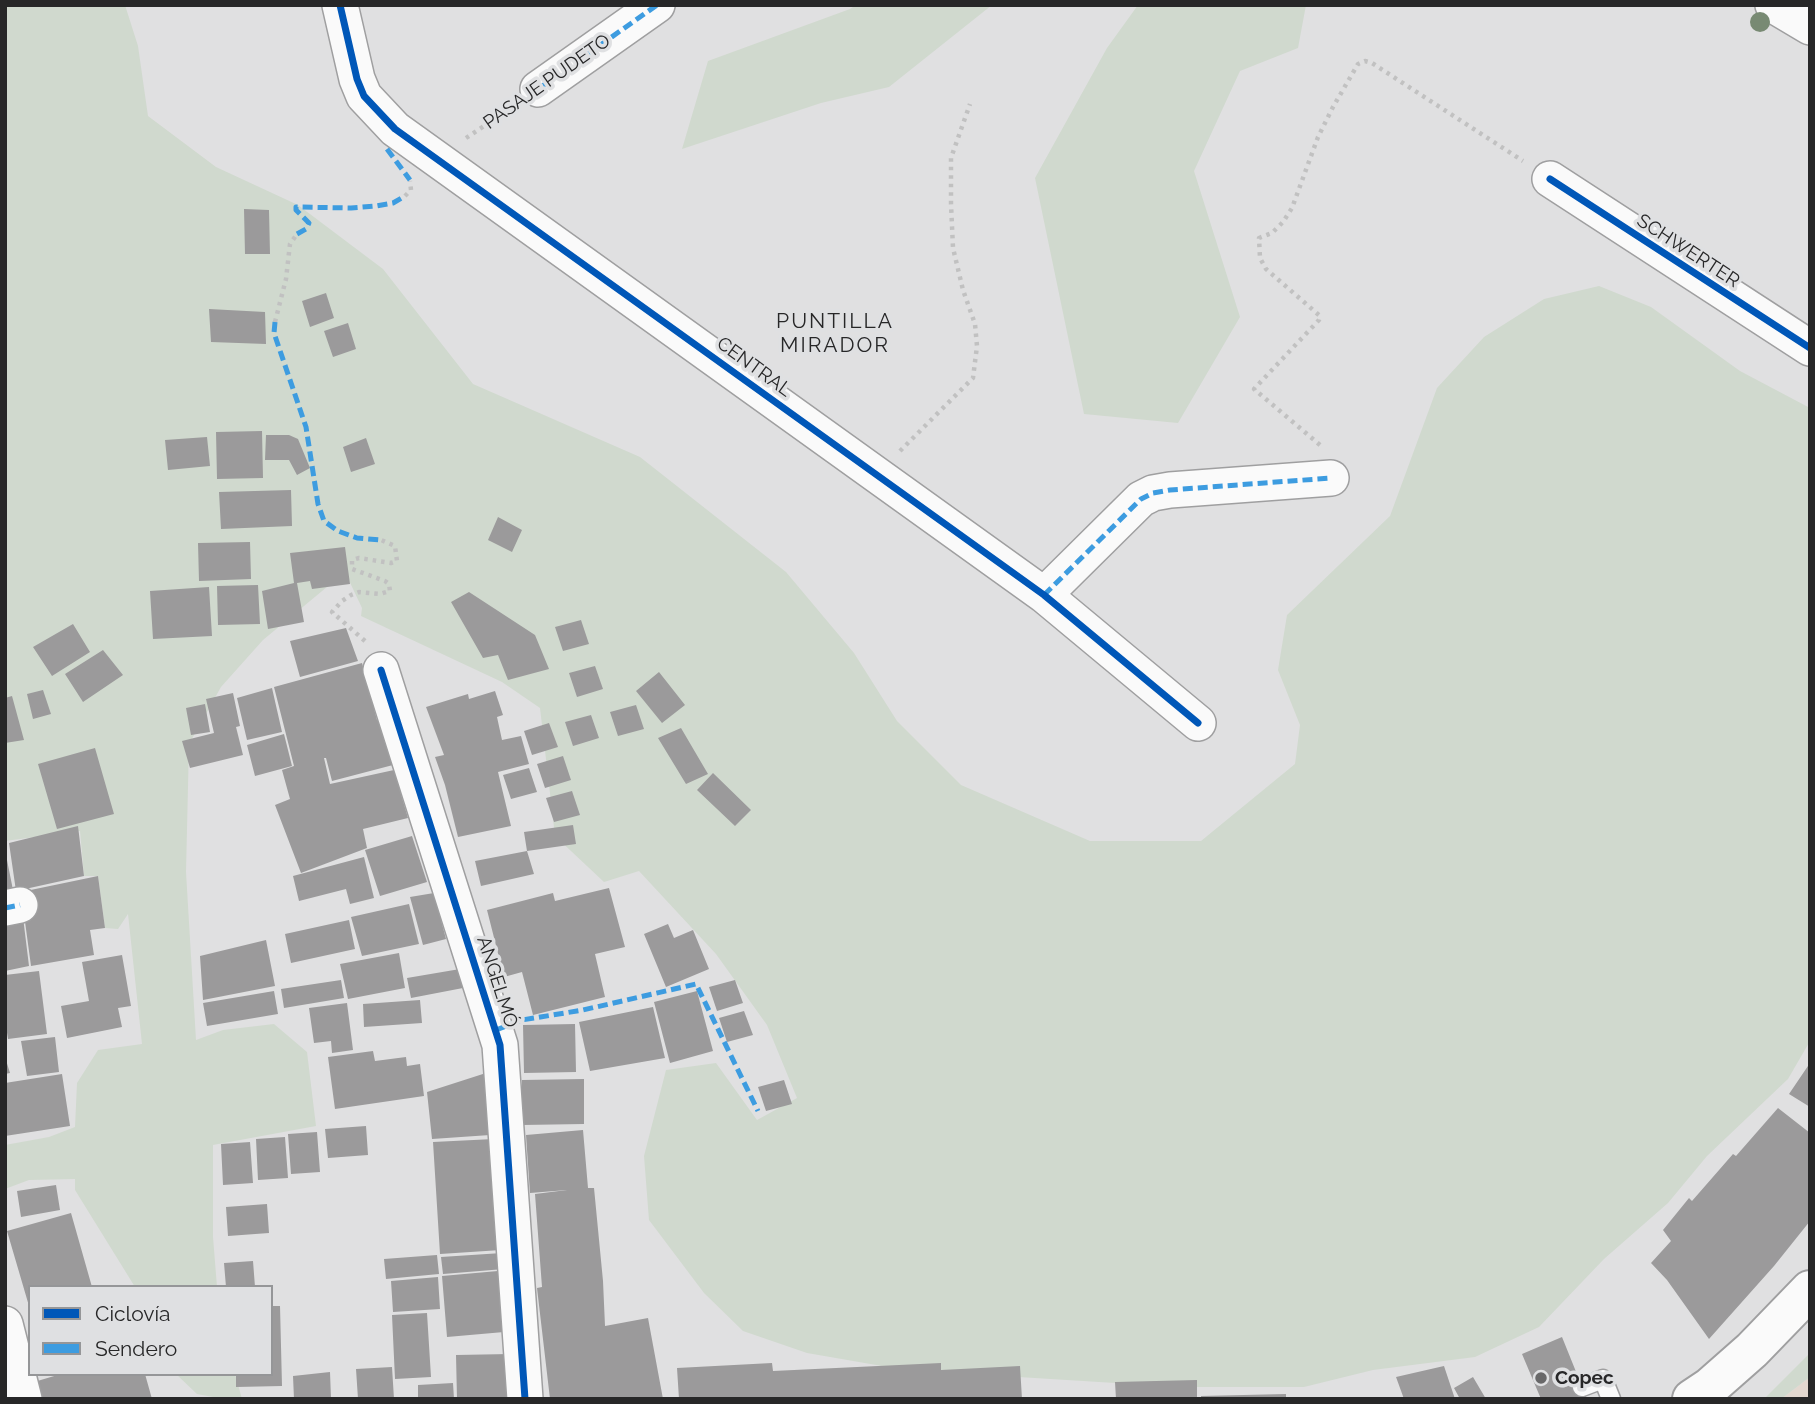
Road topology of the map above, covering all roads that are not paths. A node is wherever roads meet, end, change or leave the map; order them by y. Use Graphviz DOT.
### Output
graph roads {
  1 [pos="340,5"];
  2 [pos="657,5"];
  3 [pos="1773,5"];
  4 [pos="1810,27"];
  5 [pos="538,89"];
  6 [pos="1550,179"];
  7 [pos="1810,348"];
  8 [pos="1331,478"];
  9 [pos="1044,595"];
  10 [pos="381,670"];
  11 [pos="1198,723"];
  12 [pos="1810,1290"];
  13 [pos="5,1324"];
  14 [pos="1583,1387"];
  15 [pos="24,1399"];
  16 [pos="525,1399"];
  17 [pos="1611,1399"];
  18 [pos="1692,1399"];
  1 -- 9 [label="street, CENTRAL"];
  2 -- 5 [label="street, PASAJE PUDETO"];
  3 -- 4 [label="street"];
  6 -- 7 [label="street, SCHWERTER"];
  8 -- 9 [label="street"];
  9 -- 11 [label="street, CENTRAL"];
  10 -- 16 [label="street, ANGELMÓ"];
  12 -- 18 [label="main road"];
  13 -- 15 [label="street"];
  14 -- 17 [label="lane"];
}
